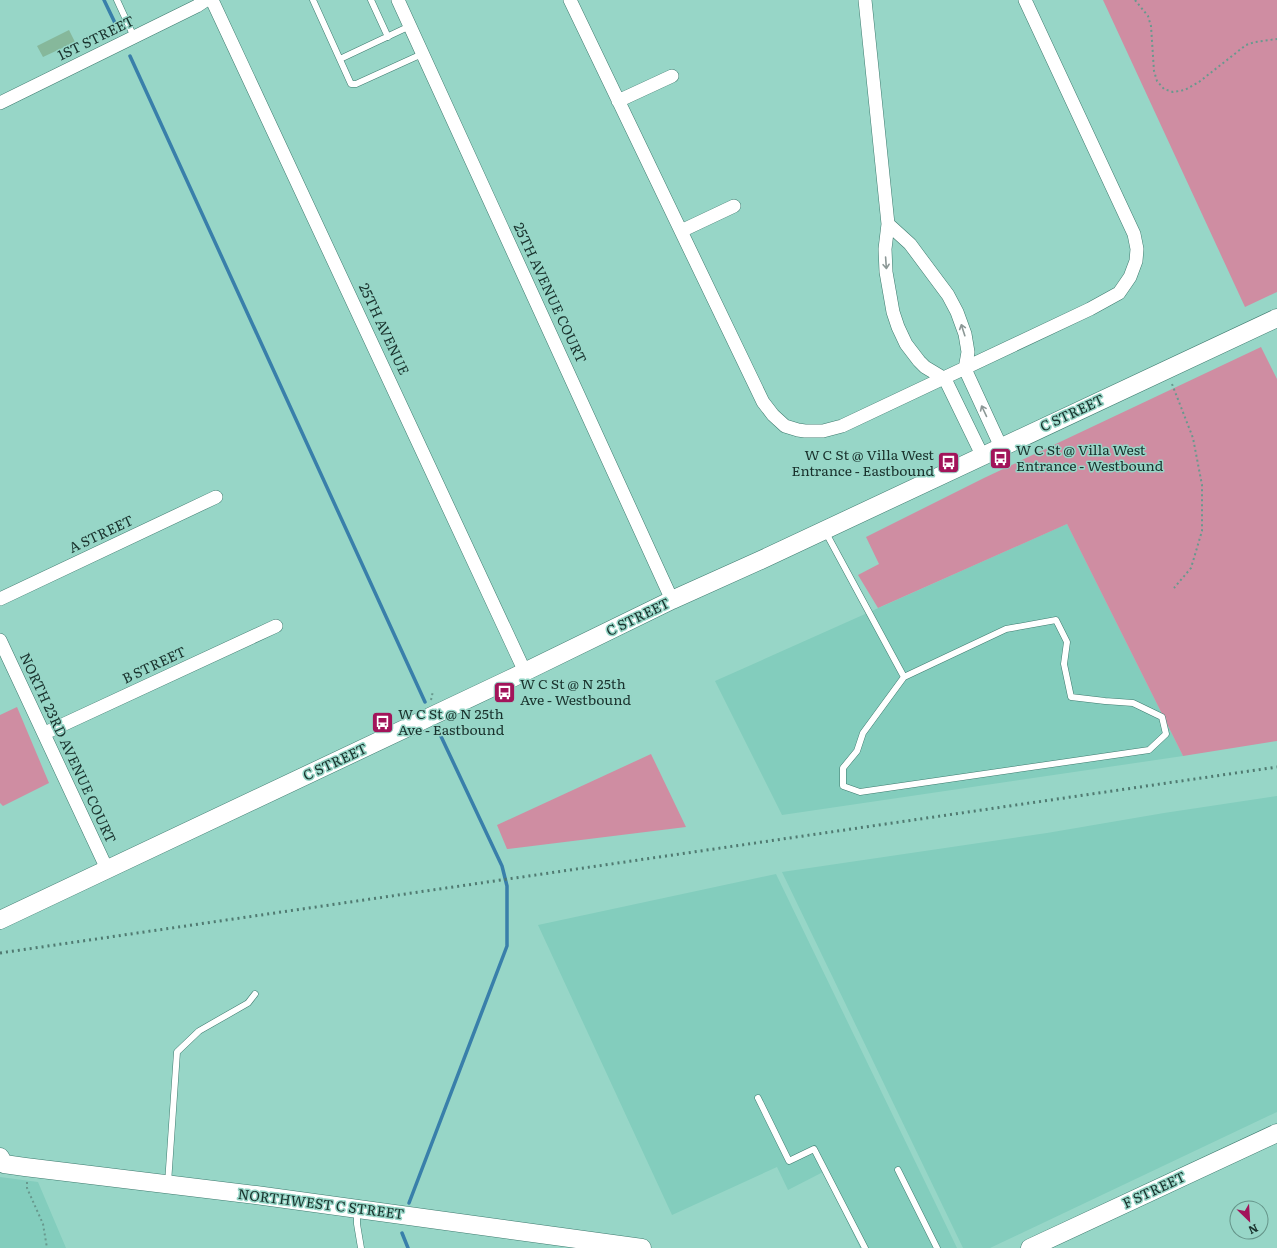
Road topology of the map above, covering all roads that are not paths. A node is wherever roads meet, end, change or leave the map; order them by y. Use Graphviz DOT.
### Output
graph roads {
  1 [pos="117,0"];
  2 [pos="206,0"];
  3 [pos="212,0"];
  4 [pos="313,0"];
  5 [pos="371,0"];
  6 [pos="398,0"];
  7 [pos="570,0"];
  8 [pos="865,0"];
  9 [pos="1025,0"];
  10 [pos="410,26"];
  11 [pos="134,37"];
  12 [pos="388,37"];
  13 [pos="422,54"];
  14 [pos="340,59"];
  15 [pos="672,76"];
  16 [pos="618,101"];
  17 [pos="0,103"];
  18 [pos="734,206"];
  19 [pos="888,224"];
  20 [pos="681,231"];
  21 [pos="1277,318"];
  22 [pos="965,369"];
  23 [pos="945,379"];
  24 [pos="1001,446"];
  25 [pos="982,455"];
  26 [pos="216,497"];
  27 [pos="824,530"];
  28 [pos="0,599"];
  29 [pos="672,600"];
  30 [pos="276,626"];
  31 [pos="0,640"];
  32 [pos="525,672"];
  33 [pos="904,677"];
  34 [pos="45,733"];
  35 [pos="107,869"];
  36 [pos="0,920"];
  37 [pos="255,994"];
  38 [pos="758,1098"];
  39 [pos="1277,1133"];
  40 [pos="1,1161"];
  41 [pos="898,1170"];
  42 [pos="168,1185"];
  43 [pos="358,1209"];
  44 [pos="590,1244"];
  45 [pos="361,1248"];
  46 [pos="642,1248"];
  47 [pos="865,1248"];
  48 [pos="936,1248"];
  49 [pos="1030,1248"];
  1 -- 11 [label="lane"];
  2 -- 11 [label="street, 1ST STREET"];
  3 -- 32 [label="street, 25TH AVENUE"];
  4 -- 14 [label="lane"];
  5 -- 12 [label="lane"];
  6 -- 10 [label="street, 25TH AVENUE COURT"];
  7 -- 16 [label="street"];
  8 -- 19 [label="street"];
  9 -- 22 [label="street"];
  10 -- 12 [label="lane"];
  10 -- 13 [label="street, 25TH AVENUE COURT"];
  11 -- 17 [label="street, 1ST STREET"];
  12 -- 14 [label="lane"];
  13 -- 14 [label="lane"];
  13 -- 29 [label="street, 25TH AVENUE COURT"];
  15 -- 16 [label="street"];
  16 -- 20 [label="street"];
  18 -- 20 [label="street"];
  22 -- 19 [label="street, one-way"];
  19 -- 23 [label="street, one-way"];
  20 -- 23 [label="street"];
  21 -- 24 [label="street, C STREET"];
  22 -- 23 [label="street"];
  24 -- 22 [label="street, one-way"];
  23 -- 25 [label="street"];
  24 -- 25 [label="street, C STREET"];
  25 -- 27 [label="street, C STREET"];
  26 -- 28 [label="street, A STREET"];
  27 -- 29 [label="street, C STREET"];
  27 -- 33 [label="lane"];
  29 -- 32 [label="street, C STREET"];
  30 -- 34 [label="street, B STREET"];
  31 -- 34 [label="street, NORTH 23RD AVENUE COURT"];
  32 -- 35 [label="street, C STREET"];
  33 -- 33 [label="lane"];
  34 -- 35 [label="street, NORTH 23RD AVENUE COURT"];
  35 -- 36 [label="street, C STREET"];
  37 -- 42 [label="lane"];
  38 -- 47 [label="lane"];
  39 -- 49 [label="street, F STREET"];
  40 -- 42 [label="street, NORTHWEST C STREET"];
  41 -- 48 [label="lane"];
  42 -- 43 [label="street, NORTHWEST C STREET"];
  43 -- 44 [label="street, NORTHWEST C STREET"];
  43 -- 45 [label="lane"];
  44 -- 46 [label="street, NORTHWEST C STREET"];
}
